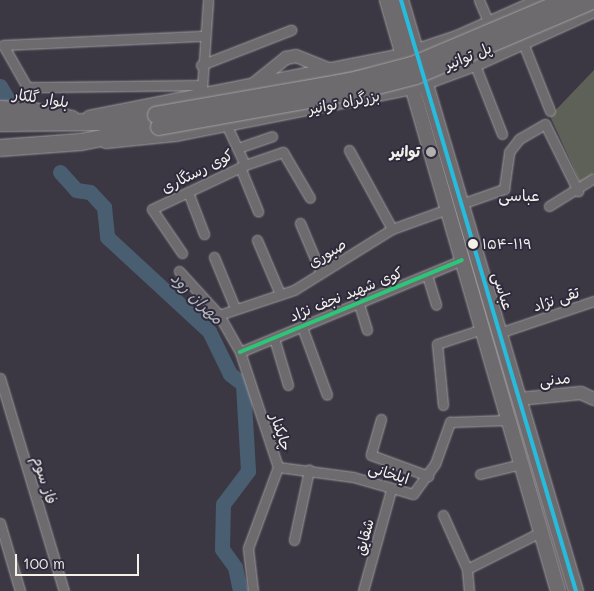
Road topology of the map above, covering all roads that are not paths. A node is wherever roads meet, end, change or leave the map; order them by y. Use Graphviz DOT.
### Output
graph roads {
  1 [pos="208,0"];
  2 [pos="387,0"];
  3 [pos="401,0"];
  4 [pos="479,0"];
  5 [pos="566,0"];
  6 [pos="594,0"];
  7 [pos="537,1"];
  8 [pos="594,11"];
  9 [pos="489,23"];
  10 [pos="291,30"];
  11 [pos="205,36"];
  12 [pos="457,37"];
  13 [pos="2,42"];
  14 [pos="523,43"];
  15 [pos="410,53"];
  16 [pos="201,65"];
  17 [pos="362,65"];
  18 [pos="471,66"];
  19 [pos="330,70"];
  20 [pos="252,85"];
  21 [pos="419,86"];
  22 [pos="202,89"];
  23 [pos="370,99"];
  24 [pos="0,108"];
  25 [pos="550,111"];
  26 [pos="77,120"];
  27 [pos="157,121"];
  28 [pos="0,123"];
  29 [pos="226,124"];
  30 [pos="502,134"];
  31 [pos="272,136"];
  32 [pos="81,142"];
  33 [pos="0,148"];
  34 [pos="238,148"];
  35 [pos="349,150"];
  36 [pos="242,166"];
  37 [pos="594,178"];
  38 [pos="578,191"];
  39 [pos="188,192"];
  40 [pos="310,198"];
  41 [pos="549,206"];
  42 [pos="454,207"];
  43 [pos="258,211"];
  44 [pos="300,223"];
  45 [pos="392,229"];
  46 [pos="204,234"];
  47 [pos="257,240"];
  48 [pos="182,253"];
  49 [pos="214,257"];
  50 [pos="462,260"];
  51 [pos="179,271"];
  52 [pos="321,273"];
  53 [pos="427,275"];
  54 [pos="280,294"];
  55 [pos="594,301"];
  56 [pos="359,304"];
  57 [pos="436,305"];
  58 [pos="235,308"];
  59 [pos="219,315"];
  60 [pos="302,327"];
  61 [pos="367,330"];
  62 [pos="482,330"];
  63 [pos="274,338"];
  64 [pos="500,338"];
  65 [pos="487,347"];
  66 [pos="240,352"];
  67 [pos="0,378"];
  68 [pos="288,385"];
  69 [pos="327,395"];
  70 [pos="594,398"];
  71 [pos="518,399"];
  72 [pos="443,405"];
  73 [pos="381,418"];
  74 [pos="508,420"];
  75 [pos="521,464"];
  76 [pos="278,467"];
  77 [pos="309,470"];
  78 [pos="480,474"];
  79 [pos="428,476"];
  80 [pos="391,490"];
  81 [pos="443,515"];
  82 [pos="0,523"];
  83 [pos="541,532"];
  84 [pos="294,540"];
  85 [pos="467,569"];
  86 [pos="20,591"];
  87 [pos="64,591"];
  88 [pos="253,591"];
  89 [pos="363,591"];
  90 [pos="470,591"];
  91 [pos="558,591"];
  92 [pos="576,591"];
  1 -- 11 [label="street"];
  2 -- 15 [label="main road, عباسى"];
  3 -- 15 [label="main road, عباسى"];
  4 -- 9 [label="street"];
  5 -- 27 [label="highway, پل توانیر, bridge"];
  6 -- 27 [label="highway, پل توانیر, bridge"];
  7 -- 9 [label="street"];
  8 -- 14 [label="street, بزرگراه توانیر"];
  9 -- 12 [label="street"];
  10 -- 16 [label="street"];
  11 -- 13 [label="street"];
  11 -- 16 [label="street"];
  12 -- 15 [label="street"];
  12 -- 18 [label="street"];
  13 -- 22 [label="street"];
  14 -- 18 [label="street, بزرگراه توانیر"];
  14 -- 25 [label="street"];
  15 -- 17 [label="street"];
  15 -- 21 [label="main road, عباسى"];
  16 -- 22 [label="street"];
  17 -- 19 [label="street"];
  17 -- 23 [label="street"];
  18 -- 21 [label="street, بزرگراه توانیر"];
  18 -- 30 [label="street"];
  19 -- 20 [label="street"];
  19 -- 20 [label="street"];
  20 -- 22 [label="street"];
  21 -- 23 [label="street, بزرگراه توانیر"];
  21 -- 42 [label="main road, عباسى"];
  22 -- 26 [label="street"];
  23 -- 29 [label="street, بزرگراه توانیر"];
  24 -- 26 [label="main road, بلوار گلکار"];
  26 -- 27 [label="highway"];
  26 -- 28 [label="highway"];
  27 -- 32 [label="highway, بزرگراه توانیر"];
  29 -- 32 [label="street, بزرگراه توانیر"];
  29 -- 34 [label="street, کوی رستگاری"];
  31 -- 34 [label="street"];
  32 -- 33 [label="highway, بزرگراه توانیر"];
  34 -- 36 [label="street, کوی رستگاری"];
  35 -- 45 [label="street"];
  36 -- 39 [label="street, کوی رستگاری"];
  36 -- 40 [label="street"];
  36 -- 43 [label="street"];
  37 -- 38 [label="street"];
  38 -- 41 [label="street"];
  38 -- 42 [label="street, صبوری"];
  39 -- 46 [label="street"];
  39 -- 48 [label="street, کوی رستگاری"];
  42 -- 45 [label="street, صبوری"];
  42 -- 50 [label="main road, عباسى"];
  42 -- 64 [label="main road, عباسى"];
  44 -- 52 [label="street"];
  45 -- 52 [label="street, صبوری"];
  47 -- 54 [label="street"];
  49 -- 58 [label="street"];
  50 -- 53 [label="street, کوی شهید نجف نژاد"];
  50 -- 62 [label="main road, عباسى"];
  51 -- 59 [label="street, چایکنار"];
  52 -- 54 [label="street, صبوری"];
  53 -- 56 [label="street, کوی شهید نجف نژاد"];
  53 -- 57 [label="street"];
  54 -- 58 [label="street, صبوری"];
  55 -- 64 [label="street, تقی نژاد"];
  56 -- 60 [label="street, کوی شهید نجف نژاد"];
  56 -- 61 [label="street"];
  58 -- 59 [label="street, صبوری"];
  59 -- 66 [label="street, چایکنار"];
  60 -- 63 [label="street, کوی شهید نجف نژاد"];
  60 -- 69 [label="street"];
  62 -- 65 [label="main road, عباسى"];
  62 -- 72 [label="street"];
  63 -- 66 [label="street, کوی شهید نجف نژاد"];
  63 -- 68 [label="street"];
  64 -- 65 [label="main road"];
  64 -- 71 [label="main road, عباسى"];
  65 -- 74 [label="main road, عباسى"];
  66 -- 76 [label="street, چایکنار"];
  67 -- 87 [label="street, فاز سوم"];
  70 -- 71 [label="street, مدنی"];
  71 -- 92 [label="main road, عباسى"];
  73 -- 79 [label="street"];
  74 -- 75 [label="main road, عباسى"];
  74 -- 79 [label="street, ایلخانی"];
  75 -- 78 [label="street"];
  75 -- 83 [label="main road, عباسى"];
  76 -- 77 [label="street, ایلخانی"];
  76 -- 88 [label="street, چایکنار"];
  77 -- 80 [label="street, ایلخانی"];
  77 -- 84 [label="street"];
  79 -- 80 [label="street, ایلخانی"];
  80 -- 89 [label="street, شقایق"];
  81 -- 85 [label="street"];
  82 -- 86 [label="street"];
  83 -- 85 [label="street"];
  83 -- 91 [label="main road, عباسى"];
  85 -- 90 [label="street"];
}
